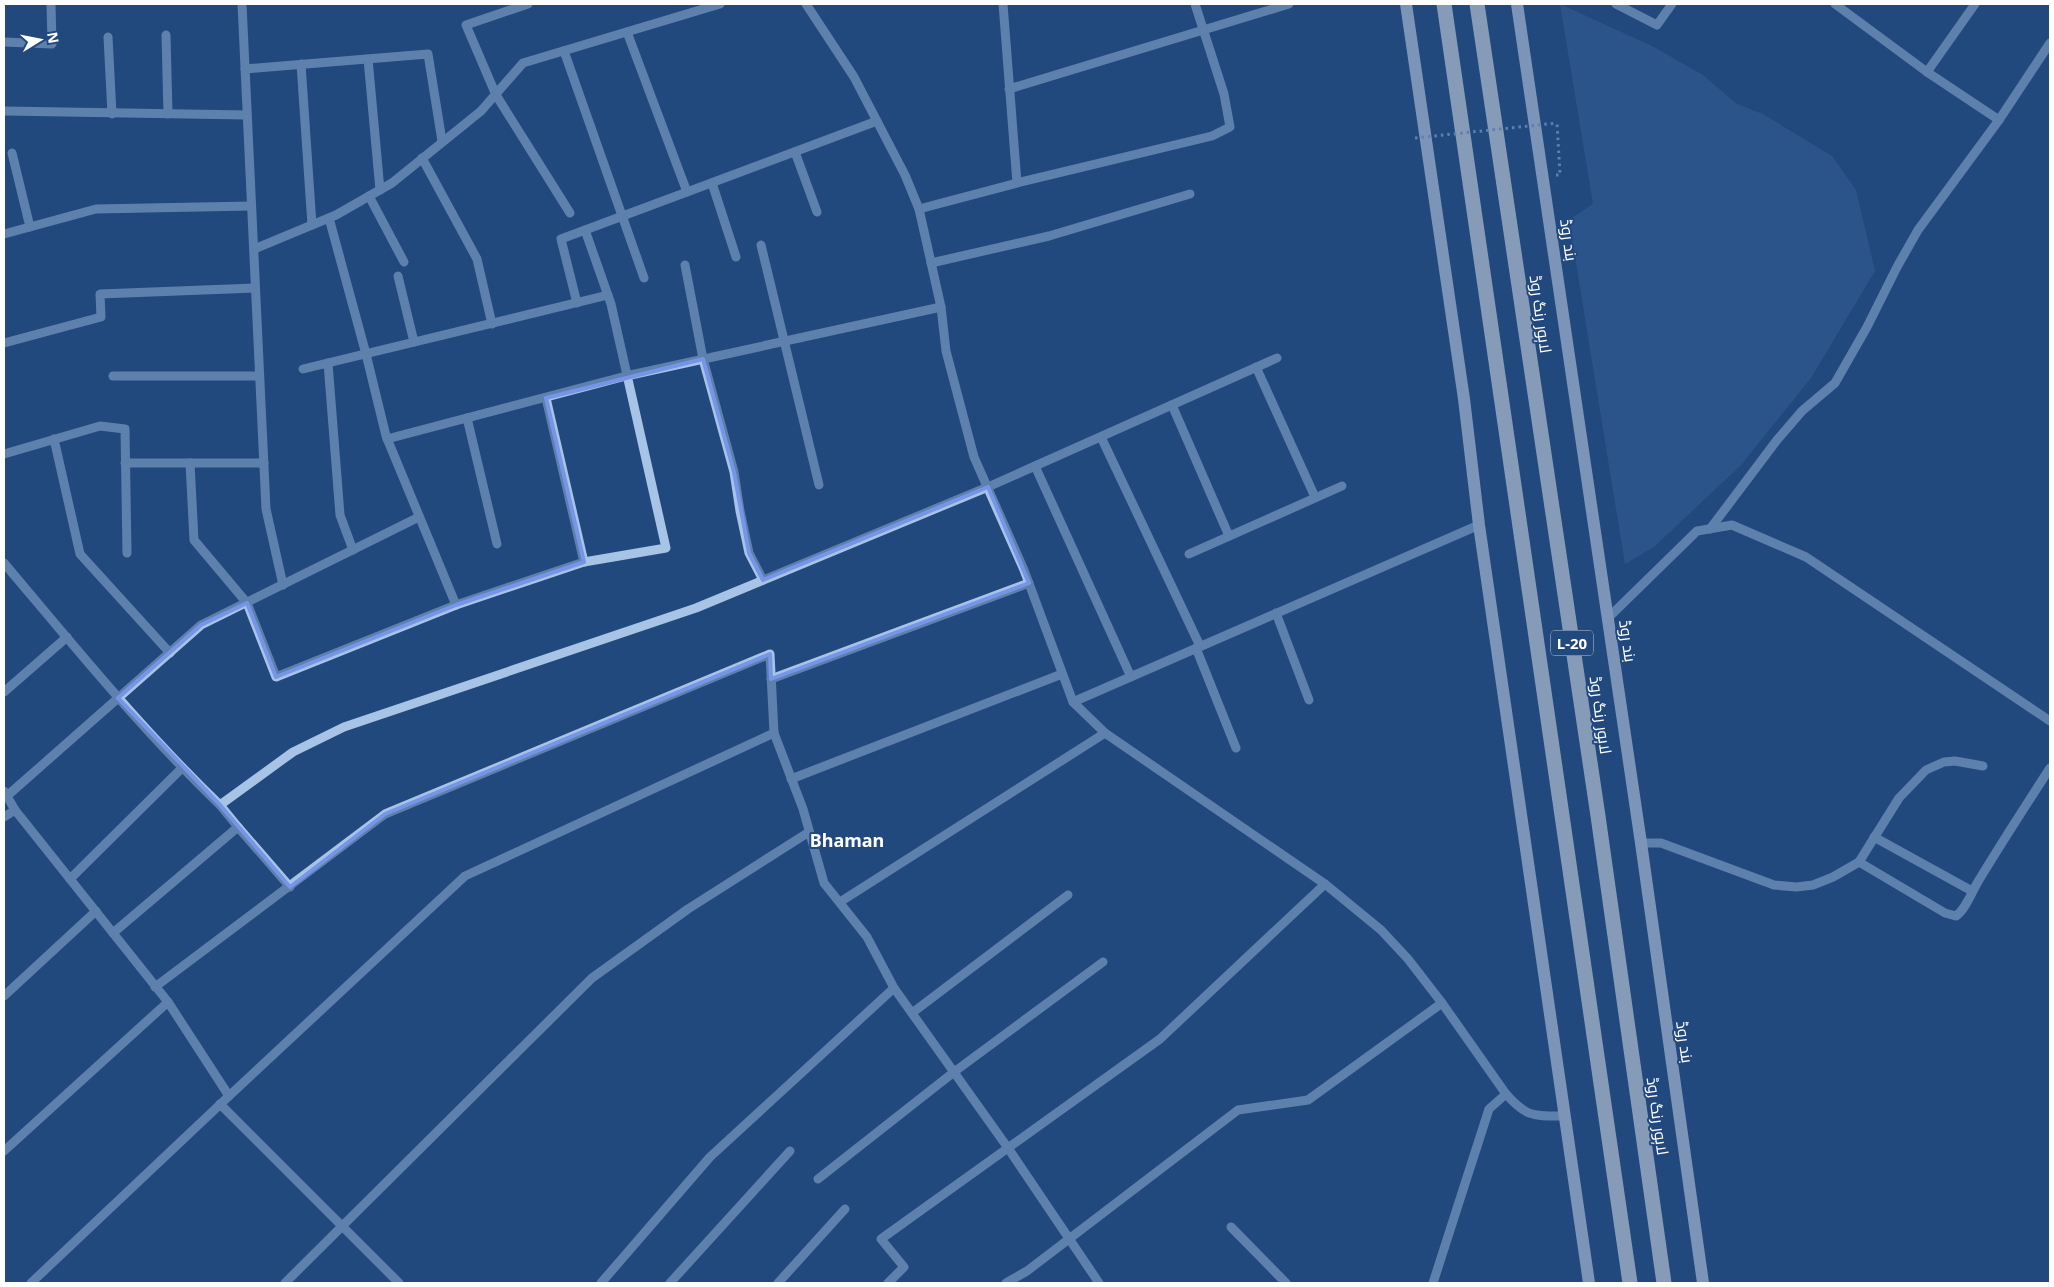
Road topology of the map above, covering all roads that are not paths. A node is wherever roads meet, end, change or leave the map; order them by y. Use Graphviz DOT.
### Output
graph roads {
  1 [pos="51,4"];
  2 [pos="242,4"];
  3 [pos="528,4"];
  4 [pos="720,4"];
  5 [pos="806,4"];
  6 [pos="1003,4"];
  7 [pos="1195,4"];
  8 [pos="1289,4"];
  9 [pos="1406,4"];
  10 [pos="1444,4"];
  11 [pos="1478,4"];
  12 [pos="1517,4"];
  13 [pos="1616,4"];
  14 [pos="1672,4"];
  15 [pos="1835,4"];
  16 [pos="1974,4"];
  17 [pos="1203,30"];
  18 [pos="627,32"];
  19 [pos="166,35"];
  20 [pos="108,37"];
  21 [pos="4,42"];
  22 [pos="2050,43"];
  23 [pos="564,51"];
  24 [pos="368,59"];
  25 [pos="301,64"];
  26 [pos="245,69"];
  27 [pos="1927,72"];
  28 [pos="1009,89"];
  29 [pos="496,94"];
  30 [pos="4,111"];
  31 [pos="112,114"];
  32 [pos="168,114"];
  33 [pos="247,116"];
  34 [pos="1999,120"];
  35 [pos="877,121"];
  36 [pos="442,141"];
  37 [pos="795,152"];
  38 [pos="12,154"];
  39 [pos="422,158"];
  40 [pos="712,183"];
  41 [pos="1017,184"];
  42 [pos="380,190"];
  43 [pos="687,192"];
  44 [pos="1190,194"];
  45 [pos="369,196"];
  46 [pos="251,206"];
  47 [pos="919,209"];
  48 [pos="817,212"];
  49 [pos="570,214"];
  50 [pos="622,216"];
  51 [pos="329,218"];
  52 [pos="312,225"];
  53 [pos="30,227"];
  54 [pos="585,230"];
  55 [pos="4,234"];
  56 [pos="761,245"];
  57 [pos="254,249"];
  58 [pos="736,256"];
  59 [pos="404,262"];
  60 [pos="931,263"];
  61 [pos="685,265"];
  62 [pos="398,276"];
  63 [pos="644,278"];
  64 [pos="255,288"];
  65 [pos="608,295"];
  66 [pos="577,303"];
  67 [pos="941,307"];
  68 [pos="492,324"];
  69 [pos="784,340"];
  70 [pos="414,342"];
  71 [pos="4,343"];
  72 [pos="366,354"];
  73 [pos="1277,358"];
  74 [pos="703,359"];
  75 [pos="328,363"];
  76 [pos="1256,367"];
  77 [pos="303,369"];
  78 [pos="113,376"];
  79 [pos="259,376"];
  80 [pos="626,376"];
  81 [pos="546,398"];
  82 [pos="1172,405"];
  83 [pos="467,418"];
  84 [pos="1101,437"];
  85 [pos="54,439"];
  86 [pos="387,439"];
  87 [pos="4,454"];
  88 [pos="125,463"];
  89 [pos="190,463"];
  90 [pos="264,463"];
  91 [pos="1035,466"];
  92 [pos="818,485"];
  93 [pos="1342,486"];
  94 [pos="988,487"];
  95 [pos="1315,497"];
  96 [pos="419,516"];
  97 [pos="1479,525"];
  98 [pos="1710,529"];
  99 [pos="1229,536"];
  100 [pos="496,544"];
  101 [pos="353,550"];
  102 [pos="127,553"];
  103 [pos="1189,554"];
  104 [pos="584,562"];
  105 [pos="6,570"];
  106 [pos="763,580"];
  107 [pos="1029,584"];
  108 [pos="283,585"];
  109 [pos="247,603"];
  110 [pos="456,605"];
  111 [pos="1276,613"];
  112 [pos="1608,618"];
  113 [pos="67,637"];
  114 [pos="1198,647"];
  115 [pos="170,652"];
  116 [pos="1062,674"];
  117 [pos="1131,677"];
  118 [pos="771,679"];
  119 [pos="4,692"];
  120 [pos="118,698"];
  121 [pos="1309,700"];
  122 [pos="1073,702"];
  123 [pos="2050,721"];
  124 [pos="774,733"];
  125 [pos="1106,733"];
  126 [pos="1236,748"];
  127 [pos="1984,766"];
  128 [pos="182,768"];
  129 [pos="2050,768"];
  130 [pos="791,779"];
  131 [pos="5,793"];
  132 [pos="220,805"];
  133 [pos="15,810"];
  134 [pos="4,817"];
  135 [pos="238,827"];
  136 [pos="809,832"];
  137 [pos="1874,837"];
  138 [pos="1641,843"];
  139 [pos="1859,862"];
  140 [pos="70,879"];
  141 [pos="1325,884"];
  142 [pos="290,887"];
  143 [pos="1972,891"];
  144 [pos="1068,895"];
  145 [pos="840,902"];
  146 [pos="96,912"];
  147 [pos="113,933"];
  148 [pos="1103,962"];
  149 [pos="155,987"];
  150 [pos="894,988"];
  151 [pos="4,996"];
  152 [pos="168,1002"];
  153 [pos="1442,1003"];
  154 [pos="912,1013"];
  155 [pos="954,1072"];
  156 [pos="1506,1094"];
  157 [pos="228,1096"];
  158 [pos="220,1104"];
  159 [pos="1565,1116"];
  160 [pos="1008,1148"];
  161 [pos="4,1151"];
  162 [pos="790,1151"];
  163 [pos="818,1179"];
  164 [pos="845,1208"];
  165 [pos="342,1226"];
  166 [pos="1231,1226"];
  167 [pos="1069,1238"];
  168 [pos="31,1283"];
  169 [pos="285,1283"];
  170 [pos="399,1283"];
  171 [pos="601,1283"];
  172 [pos="670,1283"];
  173 [pos="778,1283"];
  174 [pos="888,1283"];
  175 [pos="1008,1283"];
  176 [pos="1099,1283"];
  177 [pos="1286,1283"];
  178 [pos="1433,1283"];
  179 [pos="1589,1283"];
  180 [pos="1630,1283"];
  181 [pos="1664,1283"];
  182 [pos="1703,1283"];
  1 -- 21 [label="street"];
  2 -- 26 [label="street"];
  3 -- 29 [label="street"];
  4 -- 18 [label="street"];
  5 -- 35 [label="street"];
  6 -- 28 [label="street"];
  7 -- 17 [label="street"];
  8 -- 17 [label="street"];
  9 -- 97 [label="main road"];
  10 -- 180 [label="highway, L-20"];
  11 -- 181 [label="highway, لاہور رنگ روڈ / L-20"];
  12 -- 112 [label="main road, بند روڈ"];
  13 -- 14 [label="street"];
  15 -- 27 [label="street"];
  16 -- 27 [label="street"];
  17 -- 28 [label="street"];
  17 -- 41 [label="street"];
  18 -- 23 [label="street"];
  18 -- 43 [label="street"];
  19 -- 32 [label="street"];
  20 -- 31 [label="street"];
  22 -- 34 [label="street"];
  23 -- 29 [label="street"];
  23 -- 50 [label="street"];
  24 -- 25 [label="street"];
  24 -- 36 [label="street"];
  24 -- 42 [label="street"];
  25 -- 26 [label="street"];
  25 -- 52 [label="street"];
  26 -- 33 [label="street"];
  27 -- 34 [label="street"];
  28 -- 41 [label="street"];
  29 -- 36 [label="street"];
  29 -- 49 [label="street"];
  30 -- 31 [label="street"];
  31 -- 32 [label="street"];
  32 -- 33 [label="street"];
  33 -- 46 [label="street"];
  34 -- 98 [label="street"];
  35 -- 37 [label="street"];
  35 -- 47 [label="street"];
  36 -- 39 [label="street"];
  37 -- 40 [label="street"];
  37 -- 48 [label="street"];
  38 -- 53 [label="street"];
  39 -- 42 [label="street"];
  39 -- 68 [label="street"];
  40 -- 43 [label="street"];
  40 -- 58 [label="street"];
  41 -- 47 [label="street"];
  42 -- 45 [label="street"];
  43 -- 50 [label="street"];
  44 -- 60 [label="street"];
  45 -- 51 [label="street"];
  45 -- 59 [label="street"];
  46 -- 53 [label="street"];
  46 -- 57 [label="street"];
  47 -- 60 [label="street"];
  50 -- 54 [label="street"];
  50 -- 63 [label="street"];
  51 -- 52 [label="street"];
  51 -- 72 [label="street"];
  52 -- 57 [label="street"];
  53 -- 55 [label="street"];
  54 -- 65 [label="street"];
  54 -- 66 [label="street"];
  56 -- 69 [label="street"];
  57 -- 64 [label="street"];
  60 -- 67 [label="street"];
  61 -- 74 [label="street"];
  62 -- 70 [label="street"];
  64 -- 71 [label="street"];
  64 -- 79 [label="street"];
  65 -- 66 [label="street"];
  65 -- 80 [label="street"];
  66 -- 68 [label="street"];
  67 -- 69 [label="street"];
  67 -- 94 [label="street"];
  68 -- 70 [label="street"];
  69 -- 74 [label="street"];
  69 -- 92 [label="street"];
  70 -- 72 [label="street"];
  72 -- 75 [label="street"];
  72 -- 86 [label="street"];
  73 -- 76 [label="street"];
  74 -- 80 [label="street"];
  74 -- 106 [label="street"];
  75 -- 77 [label="street"];
  75 -- 101 [label="street"];
  76 -- 82 [label="street"];
  76 -- 95 [label="street"];
  78 -- 79 [label="street"];
  79 -- 90 [label="street"];
  80 -- 81 [label="street"];
  80 -- 104 [label="street"];
  81 -- 83 [label="street"];
  81 -- 104 [label="street"];
  82 -- 84 [label="street"];
  82 -- 99 [label="street"];
  83 -- 86 [label="street"];
  83 -- 100 [label="street"];
  84 -- 91 [label="street"];
  84 -- 114 [label="street"];
  85 -- 87 [label="street"];
  85 -- 88 [label="street"];
  85 -- 115 [label="street"];
  86 -- 96 [label="street"];
  88 -- 89 [label="street"];
  88 -- 102 [label="street"];
  89 -- 90 [label="street"];
  89 -- 109 [label="street"];
  90 -- 108 [label="street"];
  91 -- 94 [label="street"];
  91 -- 117 [label="street"];
  93 -- 95 [label="street"];
  94 -- 106 [label="street"];
  94 -- 107 [label="street"];
  95 -- 99 [label="street"];
  96 -- 101 [label="street"];
  96 -- 110 [label="street"];
  97 -- 111 [label="street"];
  97 -- 159 [label="main road"];
  98 -- 112 [label="street"];
  98 -- 123 [label="street"];
  99 -- 103 [label="street"];
  101 -- 108 [label="street"];
  104 -- 110 [label="street"];
  105 -- 113 [label="street"];
  106 -- 132 [label="street"];
  107 -- 116 [label="street"];
  107 -- 118 [label="street"];
  108 -- 109 [label="street"];
  109 -- 110 [label="street"];
  109 -- 115 [label="street"];
  111 -- 114 [label="street"];
  111 -- 121 [label="street"];
  112 -- 138 [label="main road, بند روڈ"];
  113 -- 119 [label="street"];
  113 -- 120 [label="street"];
  114 -- 117 [label="street"];
  114 -- 126 [label="street"];
  115 -- 120 [label="street"];
  116 -- 122 [label="street"];
  116 -- 130 [label="street"];
  117 -- 122 [label="street"];
  118 -- 124 [label="street"];
  118 -- 142 [label="street"];
  120 -- 128 [label="street"];
  120 -- 131 [label="street"];
  122 -- 125 [label="street"];
  124 -- 130 [label="street"];
  124 -- 157 [label="street"];
  125 -- 141 [label="street"];
  125 -- 145 [label="street"];
  127 -- 137 [label="street"];
  128 -- 132 [label="street"];
  128 -- 140 [label="street"];
  129 -- 143 [label="street"];
  130 -- 136 [label="street"];
  131 -- 133 [label="street"];
  132 -- 135 [label="street"];
  133 -- 134 [label="street"];
  133 -- 140 [label="street"];
  135 -- 142 [label="street"];
  135 -- 147 [label="street"];
  136 -- 145 [label="street"];
  136 -- 165 [label="street"];
  137 -- 139 [label="street"];
  137 -- 143 [label="street"];
  138 -- 139 [label="street"];
  138 -- 182 [label="main road, بند روڈ"];
  139 -- 143 [label="street"];
  140 -- 146 [label="street"];
  141 -- 153 [label="street"];
  141 -- 160 [label="street"];
  142 -- 149 [label="street"];
  144 -- 154 [label="street"];
  145 -- 150 [label="street"];
  146 -- 147 [label="street"];
  146 -- 151 [label="street"];
  147 -- 149 [label="street"];
  148 -- 155 [label="street"];
  149 -- 152 [label="street"];
  150 -- 154 [label="street"];
  150 -- 171 [label="street"];
  152 -- 157 [label="street"];
  152 -- 161 [label="street"];
  153 -- 156 [label="street"];
  153 -- 167 [label="street"];
  154 -- 155 [label="street"];
  155 -- 160 [label="street"];
  155 -- 163 [label="street"];
  156 -- 159 [label="street"];
  156 -- 178 [label="street"];
  157 -- 158 [label="street"];
  158 -- 165 [label="street"];
  158 -- 168 [label="street"];
  159 -- 179 [label="main road"];
  160 -- 167 [label="street"];
  160 -- 174 [label="street"];
  162 -- 172 [label="street"];
  164 -- 173 [label="street"];
  165 -- 169 [label="street"];
  165 -- 170 [label="street"];
  166 -- 177 [label="street"];
  167 -- 175 [label="street"];
  167 -- 176 [label="street"];
}
